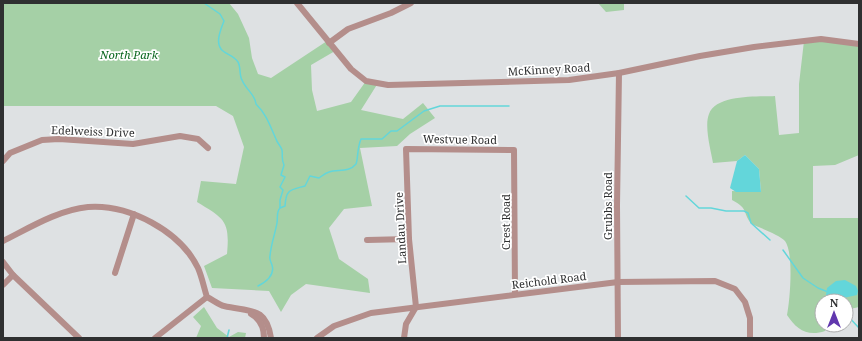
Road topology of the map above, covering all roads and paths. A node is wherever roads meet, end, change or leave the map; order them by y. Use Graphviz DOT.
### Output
graph roads {
  1 [pos="297,3"];
  2 [pos="411,3"];
  3 [pos="329,43"];
  4 [pos="859,44"];
  5 [pos="620,74"];
  6 [pos="208,148"];
  7 [pos="406,149"];
  8 [pos="514,150"];
  9 [pos="3,161"];
  10 [pos="134,214"];
  11 [pos="409,239"];
  12 [pos="367,240"];
  13 [pos="3,241"];
  14 [pos="3,262"];
  15 [pos="115,272"];
  16 [pos="13,275"];
  17 [pos="618,282"];
  18 [pos="3,286"];
  19 [pos="515,294"];
  20 [pos="207,297"];
  21 [pos="416,306"];
  22 [pos="245,309"];
  23 [pos="79,338"];
  24 [pos="156,338"];
  25 [pos="264,338"];
  26 [pos="271,338"];
  27 [pos="317,338"];
  28 [pos="404,338"];
  29 [pos="618,338"];
  30 [pos="750,338"];
  1 -- 3 [label="street, McKinney Road"];
  2 -- 3 [label="street"];
  3 -- 5 [label="street, McKinney Road"];
  4 -- 5 [label="street, McKinney Road"];
  5 -- 17 [label="street, Grubbs Road"];
  6 -- 9 [label="street, Edelweiss Drive"];
  7 -- 8 [label="street, Westvue Road"];
  7 -- 11 [label="street, Landau Drive"];
  8 -- 19 [label="street, Crest Road"];
  10 -- 13 [label="street"];
  10 -- 15 [label="street"];
  10 -- 20 [label="street"];
  11 -- 12 [label="street"];
  11 -- 21 [label="street, Landau Drive"];
  14 -- 16 [label="street"];
  16 -- 18 [label="street"];
  16 -- 23 [label="street"];
  17 -- 19 [label="street, Reichold Road"];
  17 -- 29 [label="street, Grubbs Road"];
  17 -- 30 [label="street, Reichold Road"];
  19 -- 21 [label="street, Reichold Road"];
  20 -- 22 [label="street"];
  20 -- 24 [label="street"];
  21 -- 27 [label="street, Reichold Road"];
  21 -- 28 [label="street"];
  22 -- 25 [label="street"];
  22 -- 26 [label="street"];
}
